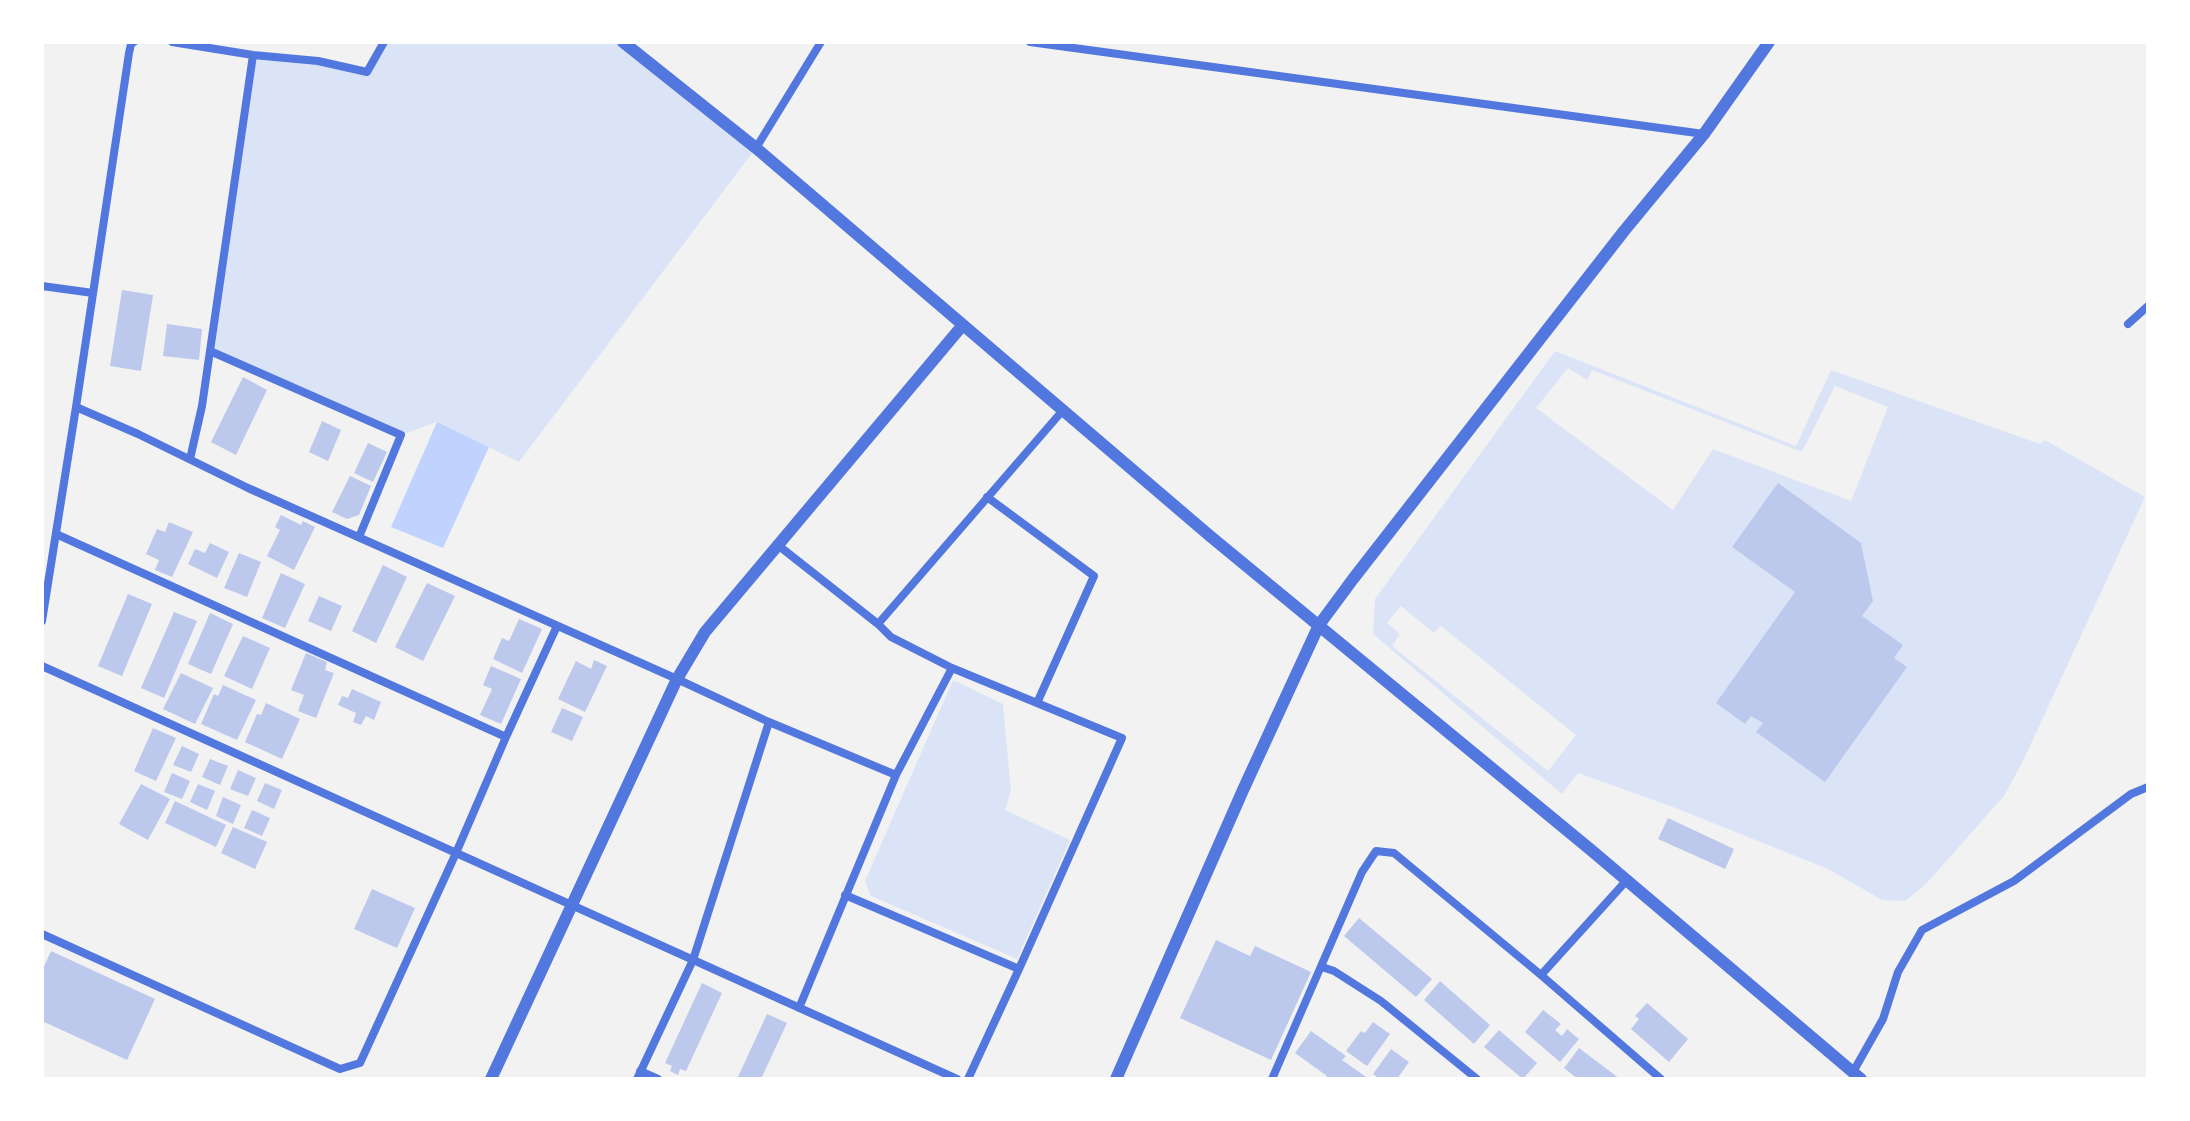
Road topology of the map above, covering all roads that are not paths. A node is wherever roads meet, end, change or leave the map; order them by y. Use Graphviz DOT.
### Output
graph roads {
  1 [pos="134,42"];
  2 [pos="172,42"];
  3 [pos="384,42"];
  4 [pos="623,42"];
  5 [pos="821,42"];
  6 [pos="1030,42"];
  7 [pos="1769,42"];
  8 [pos="253,55"];
  9 [pos="1704,134"];
  10 [pos="756,148"];
  11 [pos="42,286"];
  12 [pos="93,293"];
  13 [pos="2148,306"];
  14 [pos="2128,324"];
  15 [pos="962,326"];
  16 [pos="210,351"];
  17 [pos="76,407"];
  18 [pos="1064,409"];
  19 [pos="190,459"];
  20 [pos="987,497"];
  21 [pos="56,534"];
  22 [pos="359,537"];
  23 [pos="779,546"];
  24 [pos="42,621"];
  25 [pos="878,624"];
  26 [pos="1319,625"];
  27 [pos="557,626"];
  28 [pos="42,666"];
  29 [pos="952,668"];
  30 [pos="677,679"];
  31 [pos="1037,703"];
  32 [pos="769,722"];
  33 [pos="506,737"];
  34 [pos="896,775"];
  35 [pos="2148,787"];
  36 [pos="456,853"];
  37 [pos="1627,880"];
  38 [pos="845,895"];
  39 [pos="572,905"];
  40 [pos="42,934"];
  41 [pos="693,960"];
  42 [pos="1322,967"];
  43 [pos="1019,969"];
  44 [pos="1541,975"];
  45 [pos="799,1008"];
  46 [pos="638,1075"];
  47 [pos="1857,1076"];
  48 [pos="1274,1078"];
  49 [pos="491,1079"];
  50 [pos="658,1079"];
  51 [pos="957,1079"];
  52 [pos="968,1079"];
  53 [pos="1116,1079"];
  54 [pos="1477,1079"];
  55 [pos="1661,1079"];
  1 -- 12 [label="street"];
  2 -- 8 [label="street"];
  3 -- 8 [label="street"];
  4 -- 10 [label="street"];
  5 -- 10 [label="street"];
  6 -- 9 [label="street"];
  7 -- 9 [label="street"];
  8 -- 16 [label="street"];
  9 -- 26 [label="street"];
  10 -- 15 [label="street"];
  11 -- 12 [label="street"];
  12 -- 17 [label="street"];
  13 -- 14 [label="street"];
  15 -- 18 [label="street"];
  15 -- 23 [label="street"];
  16 -- 19 [label="street"];
  16 -- 22 [label="street"];
  17 -- 19 [label="street"];
  17 -- 21 [label="street"];
  18 -- 20 [label="street"];
  18 -- 26 [label="street"];
  19 -- 22 [label="street"];
  20 -- 25 [label="street"];
  20 -- 31 [label="street"];
  21 -- 24 [label="street"];
  21 -- 33 [label="street"];
  22 -- 27 [label="street"];
  23 -- 25 [label="street"];
  23 -- 30 [label="street"];
  25 -- 29 [label="street"];
  26 -- 37 [label="street"];
  26 -- 53 [label="street"];
  27 -- 30 [label="street"];
  27 -- 33 [label="street"];
  28 -- 36 [label="street"];
  29 -- 31 [label="street"];
  29 -- 34 [label="street"];
  30 -- 32 [label="street"];
  30 -- 39 [label="street"];
  31 -- 43 [label="street"];
  32 -- 34 [label="street"];
  32 -- 41 [label="street"];
  33 -- 36 [label="street"];
  34 -- 38 [label="street"];
  35 -- 47 [label="street"];
  36 -- 39 [label="street"];
  36 -- 40 [label="street"];
  37 -- 44 [label="street"];
  37 -- 47 [label="street"];
  38 -- 43 [label="street"];
  38 -- 45 [label="street"];
  39 -- 41 [label="street"];
  39 -- 49 [label="street"];
  41 -- 45 [label="street"];
  41 -- 46 [label="street"];
  42 -- 44 [label="street"];
  42 -- 48 [label="street"];
  42 -- 54 [label="street"];
  43 -- 52 [label="street"];
  44 -- 55 [label="street"];
  45 -- 51 [label="street"];
  46 -- 50 [label="street"];
}
